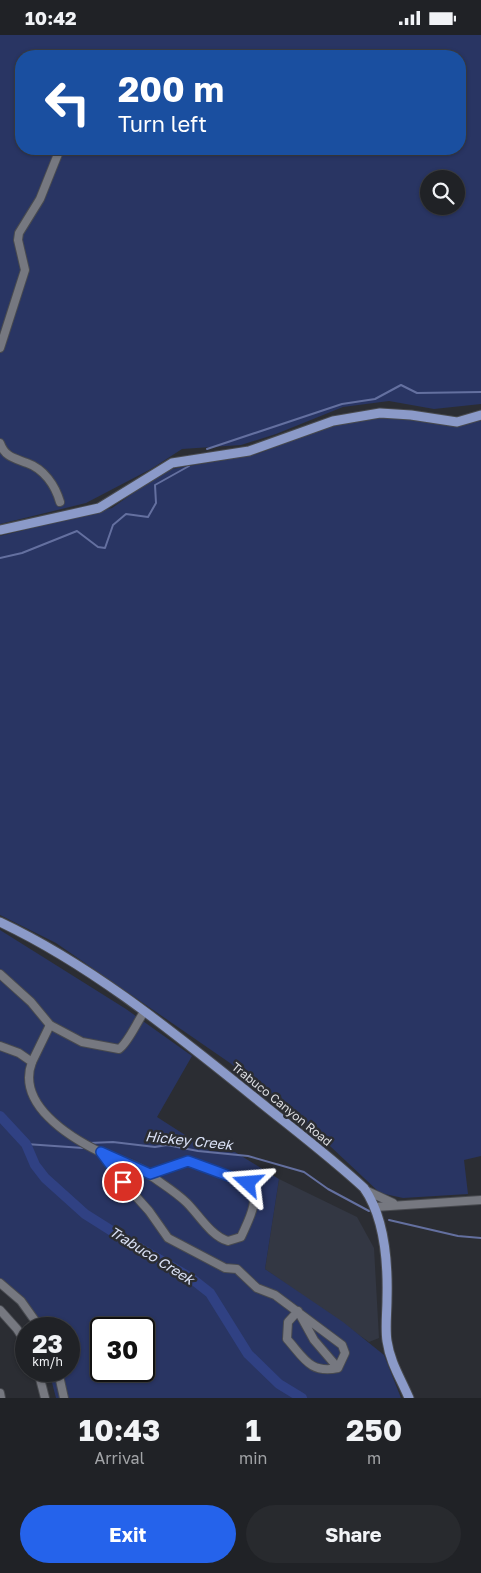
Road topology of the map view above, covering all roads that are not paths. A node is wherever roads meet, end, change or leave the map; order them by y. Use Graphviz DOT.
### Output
graph roads {
  1 [pos="58,155"];
  2 [pos="0,348"];
  3 [pos="481,415"];
  4 [pos="0,443"];
  5 [pos="60,501"];
  6 [pos="0,530"];
  7 [pos="0,923"];
  8 [pos="0,973"];
  9 [pos="144,1011"];
  10 [pos="50,1025"];
  11 [pos="0,1046"];
  12 [pos="32,1061"];
  13 [pos="101,1152"];
  14 [pos="150,1174"];
  15 [pos="364,1189"];
  16 [pos="481,1200"];
  17 [pos="397,1205"];
  18 [pos="375,1207"];
  19 [pos="0,1283"];
  20 [pos="0,1310"];
  21 [pos="298,1311"];
  22 [pos="32,1317"];
  23 [pos="15,1327"];
  24 [pos="338,1368"];
  25 [pos="41,1382"];
  26 [pos="60,1382"];
  27 [pos="0,1393"];
  28 [pos="1,1398"];
  29 [pos="45,1398"];
  30 [pos="64,1398"];
  31 [pos="409,1398"];
  1 -- 2 [label="street"];
  3 -- 6 [label="main road"];
  4 -- 5 [label="street"];
  7 -- 9 [label="main road, Trabuco Canyon Road"];
  8 -- 10 [label="street"];
  9 -- 10 [label="street"];
  9 -- 15 [label="main road, Trabuco Canyon Road"];
  10 -- 12 [label="street"];
  11 -- 12 [label="street"];
  12 -- 13 [label="street"];
  13 -- 14 [label="street"];
  13 -- 21 [label="street"];
  14 -- 14 [label="street"];
  15 -- 17 [label="street"];
  15 -- 18 [label="main road, Trabuco Canyon Road"];
  16 -- 17 [label="street"];
  17 -- 18 [label="street"];
  18 -- 31 [label="main road, Trabuco Canyon Road"];
  19 -- 22 [label="street"];
  20 -- 23 [label="street"];
  21 -- 24 [label="street"];
  21 -- 24 [label="street"];
  21 -- 24 [label="street"];
  25 -- 29 [label="street"];
  26 -- 30 [label="street"];
  27 -- 28 [label="street"];
}
